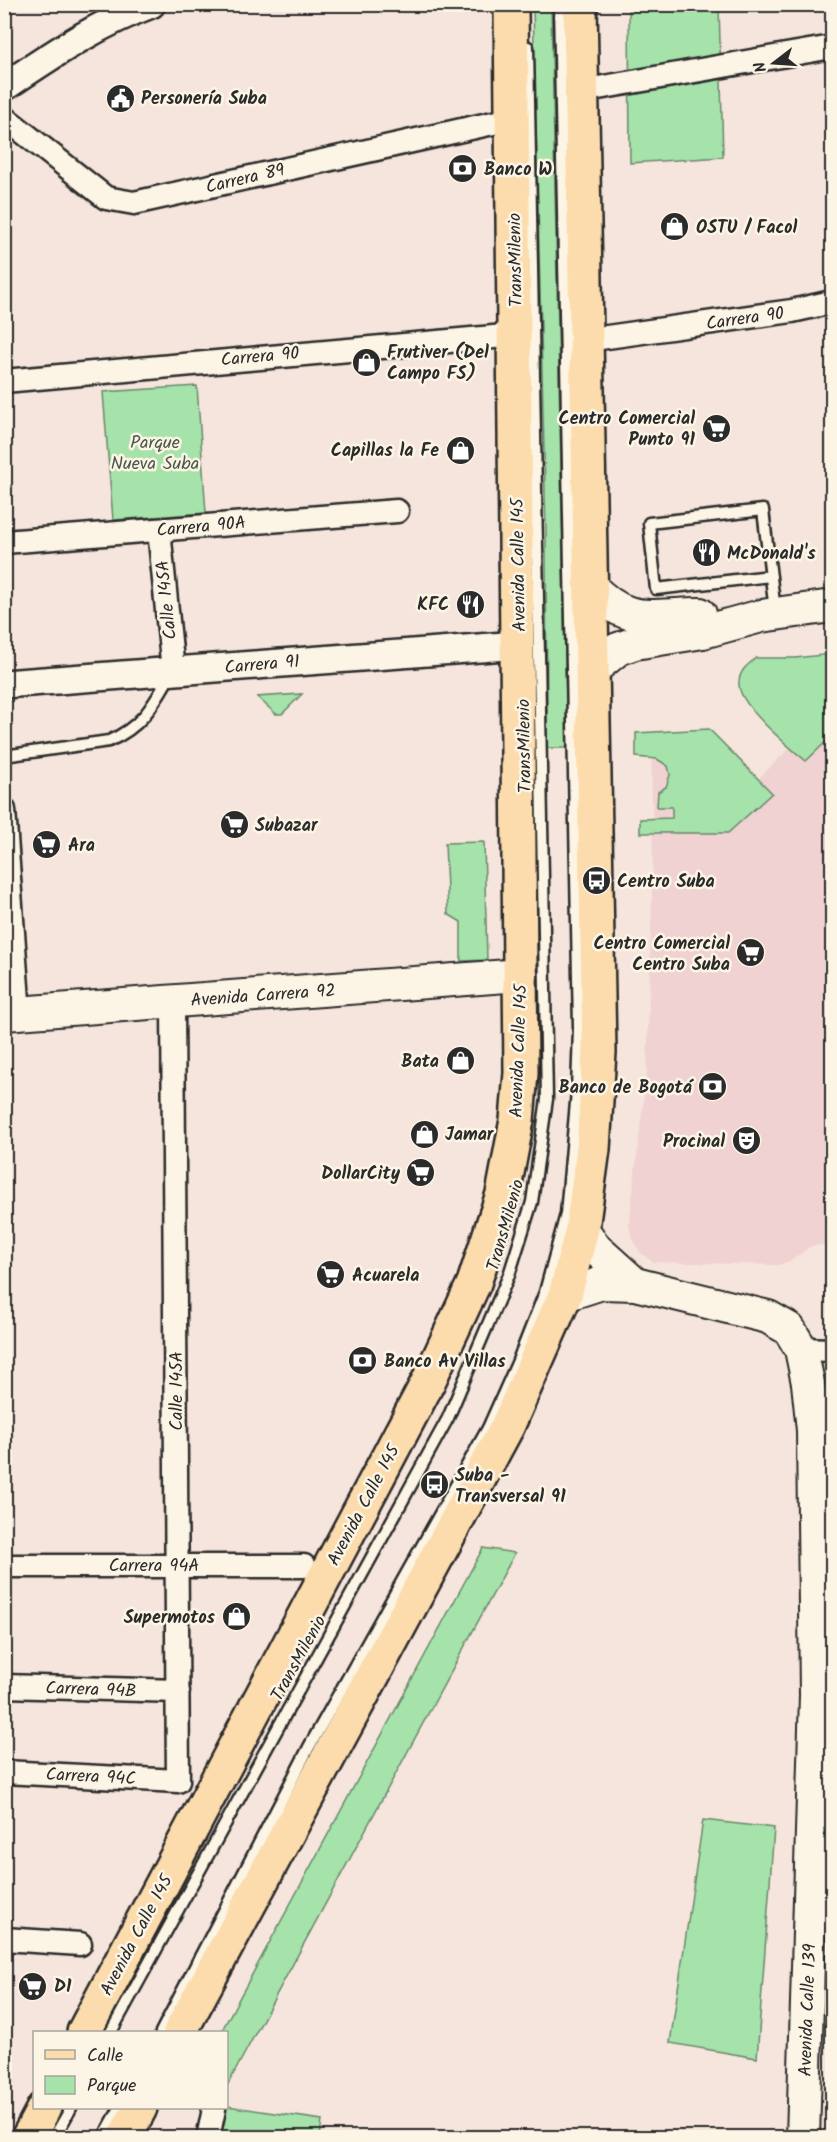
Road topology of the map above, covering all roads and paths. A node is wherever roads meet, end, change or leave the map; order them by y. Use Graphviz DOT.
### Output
graph roads {
  1 [pos="151,4"];
  2 [pos="511,4"];
  3 [pos="559,4"];
  4 [pos="580,4"];
  5 [pos="528,38"];
  6 [pos="832,47"];
  7 [pos="4,87"];
  8 [pos="581,91"];
  9 [pos="4,117"];
  10 [pos="511,119"];
  11 [pos="832,302"];
  12 [pos="516,335"];
  13 [pos="586,340"];
  14 [pos="4,381"];
  15 [pos="397,511"];
  16 [pos="159,530"];
  17 [pos="4,542"];
  18 [pos="771,576"];
  19 [pos="590,586"];
  20 [pos="832,606"];
  21 [pos="768,615"];
  22 [pos="519,645"];
  23 [pos="592,670"];
  24 [pos="173,671"];
  25 [pos="4,684"];
  26 [pos="4,756"];
  27 [pos="4,810"];
  28 [pos="521,975"];
  29 [pos="173,1002"];
  30 [pos="12,1014"];
  31 [pos="582,1229"];
  32 [pos="635,1284"];
  33 [pos="565,1295"];
  34 [pos="801,1349"];
  35 [pos="832,1350"];
  36 [pos="178,1564"];
  37 [pos="4,1566"];
  38 [pos="303,1566"];
  39 [pos="4,1686"];
  40 [pos="178,1691"];
  41 [pos="824,1696"];
  42 [pos="4,1772"];
  43 [pos="178,1781"];
  44 [pos="4,1939"];
  45 [pos="80,1944"];
  46 [pos="85,2031"];
  47 [pos="112,2031"];
  48 [pos="162,2031"];
  49 [pos="181,2031"];
  50 [pos="43,2109"];
  51 [pos="70,2109"];
  52 [pos="119,2109"];
  53 [pos="139,2109"];
  54 [pos="214,2109"];
  55 [pos="28,2138"];
  56 [pos="54,2138"];
  57 [pos="104,2138"];
  58 [pos="124,2138"];
  59 [pos="208,2138"];
  60 [pos="803,2138"];
  1 -- 7 [label="street"];
  2 -- 10 [label="main road, Avenida Calle 145"];
  3 -- 48 [label="lane"];
  4 -- 8 [label="main road"];
  5 -- 47 [label="lane, TransMilenio"];
  6 -- 8 [label="street"];
  8 -- 13 [label="main road"];
  9 -- 10 [label="street, Carrera 89"];
  10 -- 12 [label="main road, Avenida Calle 145"];
  11 -- 13 [label="street, Carrera 90"];
  12 -- 14 [label="street, Carrera 90"];
  12 -- 22 [label="main road, Avenida Calle 145"];
  13 -- 19 [label="main road"];
  15 -- 16 [label="street, Carrera 90A"];
  16 -- 17 [label="street, Carrera 90A"];
  16 -- 24 [label="street, Calle 145A"];
  18 -- 18 [label="lane"];
  18 -- 21 [label="lane"];
  19 -- 21 [label="main road"];
  19 -- 23 [label="main road"];
  20 -- 21 [label="main road"];
  21 -- 23 [label="main road"];
  22 -- 24 [label="street, Carrera 91"];
  22 -- 28 [label="main road, Avenida Calle 145"];
  23 -- 31 [label="main road"];
  24 -- 25 [label="street, Carrera 91"];
  24 -- 26 [label="lane"];
  27 -- 30 [label="street"];
  28 -- 29 [label="main road, Avenida Carrera 92"];
  28 -- 46 [label="main road, Avenida Calle 145"];
  29 -- 30 [label="main road, Avenida Carrera 92"];
  29 -- 36 [label="street, Calle 145A"];
  31 -- 32 [label="main road, Avenida Calle 139"];
  31 -- 33 [label="main road"];
  32 -- 33 [label="main road, Avenida Calle 139"];
  32 -- 34 [label="main road, Avenida Calle 139"];
  33 -- 49 [label="main road"];
  34 -- 35 [label="street"];
  34 -- 41 [label="main road, Avenida Calle 139"];
  36 -- 37 [label="street, Carrera 94A"];
  36 -- 38 [label="street, Carrera 94A"];
  36 -- 40 [label="street, Calle 145A"];
  39 -- 40 [label="street, Carrera 94B"];
  40 -- 43 [label="street, Calle 145A"];
  41 -- 60 [label="main road, Avenida Calle 139"];
  42 -- 43 [label="street, Carrera 94C"];
  44 -- 45 [label="street"];
  50 -- 55 [label="main road"];
  51 -- 56 [label="lane"];
  52 -- 57 [label="lane"];
  53 -- 58 [label="main road"];
  54 -- 59 [label="street"];
}
